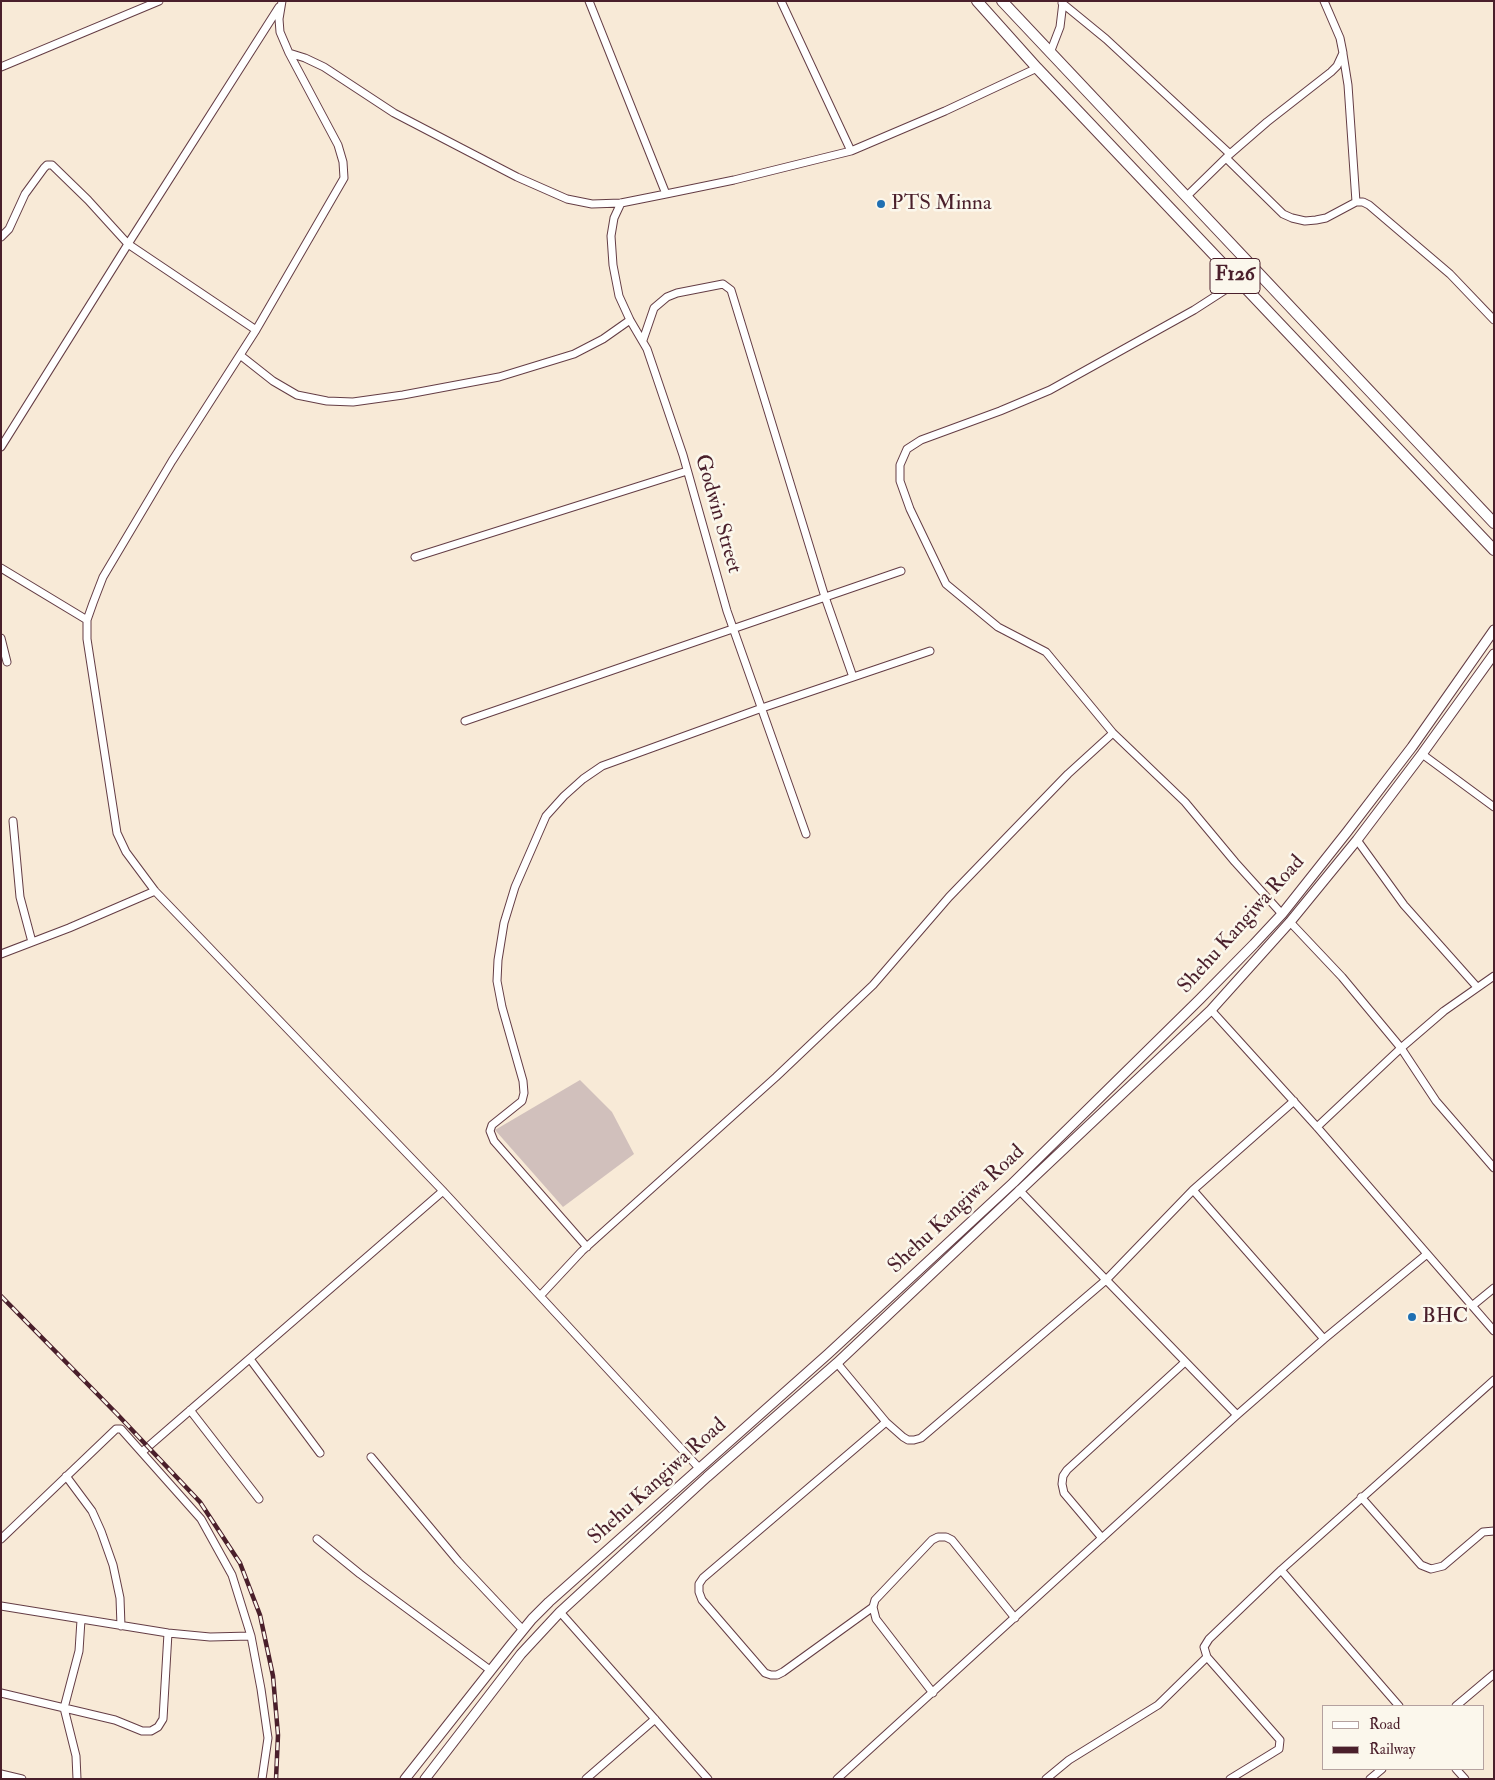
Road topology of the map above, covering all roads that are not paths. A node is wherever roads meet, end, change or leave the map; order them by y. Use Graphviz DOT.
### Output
graph roads {
  1 [pos="159,1"];
  2 [pos="589,1"];
  3 [pos="781,1"];
  4 [pos="977,1"];
  5 [pos="1002,1"];
  6 [pos="1325,1"];
  7 [pos="1062,2"];
  8 [pos="281,3"];
  9 [pos="1070,5"];
  10 [pos="288,53"];
  11 [pos="1050,53"];
  12 [pos="1343,53"];
  13 [pos="1,67"];
  14 [pos="1037,68"];
  15 [pos="850,151"];
  16 [pos="1228,156"];
  17 [pos="666,194"];
  18 [pos="1186,197"];
  19 [pos="1356,202"];
  20 [pos="621,203"];
  21 [pos="1,238"];
  22 [pos="128,244"];
  23 [pos="1240,281"];
  24 [pos="630,320"];
  25 [pos="1494,320"];
  26 [pos="256,330"];
  27 [pos="643,340"];
  28 [pos="240,355"];
  29 [pos="1350,370"];
  30 [pos="1336,384"];
  31 [pos="1,447"];
  32 [pos="687,471"];
  33 [pos="1494,523"];
  34 [pos="1494,550"];
  35 [pos="416,557"];
  36 [pos="1,568"];
  37 [pos="900,571"];
  38 [pos="825,597"];
  39 [pos="87,620"];
  40 [pos="734,629"];
  41 [pos="1494,630"];
  42 [pos="1,638"];
  43 [pos="930,651"];
  44 [pos="1494,654"];
  45 [pos="7,662"];
  46 [pos="853,677"];
  47 [pos="762,708"];
  48 [pos="464,721"];
  49 [pos="1113,733"];
  50 [pos="1422,754"];
  51 [pos="1494,807"];
  52 [pos="13,821"];
  53 [pos="806,834"];
  54 [pos="1357,840"];
  55 [pos="155,891"];
  56 [pos="1282,914"];
  57 [pos="1290,922"];
  58 [pos="32,942"];
  59 [pos="1,954"];
  60 [pos="1494,976"];
  61 [pos="1478,986"];
  62 [pos="1211,1010"];
  63 [pos="1401,1048"];
  64 [pos="1294,1101"];
  65 [pos="1317,1127"];
  66 [pos="1493,1166"];
  67 [pos="1019,1190"];
  68 [pos="1193,1190"];
  69 [pos="442,1191"];
  70 [pos="587,1247"];
  71 [pos="1427,1254"];
  72 [pos="1106,1280"];
  73 [pos="1494,1288"];
  74 [pos="540,1296"];
  75 [pos="1472,1306"];
  76 [pos="1494,1331"];
  77 [pos="1324,1339"];
  78 [pos="250,1359"];
  79 [pos="1185,1362"];
  80 [pos="837,1364"];
  81 [pos="1494,1380"];
  82 [pos="190,1410"];
  83 [pos="1237,1415"];
  84 [pos="886,1422"];
  85 [pos="142,1452"];
  86 [pos="320,1453"];
  87 [pos="371,1457"];
  88 [pos="699,1468"];
  89 [pos="66,1476"];
  90 [pos="1361,1497"];
  91 [pos="259,1499"];
  92 [pos="1494,1531"];
  93 [pos="317,1538"];
  94 [pos="1102,1538"];
  95 [pos="1,1539"];
  96 [pos="1281,1570"];
  97 [pos="1,1606"];
  98 [pos="873,1607"];
  99 [pos="560,1612"];
  100 [pos="1015,1618"];
  101 [pos="81,1620"];
  102 [pos="121,1626"];
  103 [pos="522,1630"];
  104 [pos="168,1633"];
  105 [pos="251,1636"];
  106 [pos="1207,1657"];
  107 [pos="490,1670"];
  108 [pos="1494,1674"];
  109 [pos="1,1693"];
  110 [pos="933,1693"];
  111 [pos="1398,1705"];
  112 [pos="1457,1705"];
  113 [pos="64,1708"];
  114 [pos="655,1720"];
  115 [pos="1381,1770"];
  116 [pos="1,1774"];
  117 [pos="409,1778"];
  118 [pos="22,1779"];
  119 [pos="78,1779"];
  120 [pos="262,1779"];
  121 [pos="425,1779"];
  122 [pos="586,1779"];
  123 [pos="708,1779"];
  124 [pos="837,1779"];
  125 [pos="1046,1779"];
  126 [pos="1230,1779"];
  127 [pos="1370,1779"];
  1 -- 13 [label="street"];
  2 -- 17 [label="street"];
  3 -- 15 [label="street"];
  4 -- 14 [label="main road, F126"];
  5 -- 11 [label="main road, F126"];
  6 -- 12 [label="street"];
  7 -- 9 [label="street"];
  7 -- 11 [label="street"];
  8 -- 10 [label="street"];
  8 -- 22 [label="street"];
  9 -- 16 [label="street"];
  10 -- 20 [label="street"];
  10 -- 26 [label="street"];
  11 -- 18 [label="main road, F126"];
  12 -- 16 [label="street"];
  12 -- 19 [label="street"];
  14 -- 15 [label="street"];
  14 -- 23 [label="main road, F126"];
  15 -- 17 [label="street"];
  16 -- 18 [label="street"];
  16 -- 19 [label="street"];
  17 -- 20 [label="street"];
  18 -- 29 [label="main road, F126"];
  19 -- 25 [label="street"];
  20 -- 24 [label="street, Godwin Street"];
  21 -- 22 [label="street"];
  22 -- 26 [label="street"];
  22 -- 31 [label="street"];
  23 -- 30 [label="main road, F126"];
  23 -- 49 [label="street"];
  24 -- 27 [label="street, Godwin Street"];
  24 -- 28 [label="street"];
  26 -- 28 [label="street"];
  27 -- 32 [label="street, Godwin Street"];
  27 -- 38 [label="street"];
  28 -- 39 [label="street"];
  29 -- 30 [label="main road"];
  29 -- 33 [label="main road, F126"];
  30 -- 34 [label="main road, F126"];
  32 -- 35 [label="street"];
  32 -- 40 [label="street, Godwin Street"];
  36 -- 39 [label="street"];
  37 -- 38 [label="street"];
  38 -- 40 [label="street"];
  38 -- 46 [label="street"];
  39 -- 55 [label="street"];
  40 -- 47 [label="street, Godwin Street"];
  40 -- 48 [label="street"];
  41 -- 56 [label="main road, Shehu Kangiwa Road"];
  42 -- 45 [label="street"];
  43 -- 46 [label="street"];
  44 -- 50 [label="main road, Shehu Kangiwa Road"];
  46 -- 47 [label="street"];
  47 -- 53 [label="street, Godwin Street"];
  47 -- 70 [label="street"];
  49 -- 56 [label="street"];
  49 -- 70 [label="street"];
  50 -- 51 [label="street"];
  50 -- 54 [label="main road, Shehu Kangiwa Road"];
  52 -- 58 [label="street"];
  54 -- 57 [label="main road, Shehu Kangiwa Road"];
  54 -- 61 [label="street"];
  55 -- 58 [label="street"];
  55 -- 69 [label="street"];
  56 -- 88 [label="main road, Shehu Kangiwa Road"];
  57 -- 62 [label="main road, Shehu Kangiwa Road"];
  57 -- 63 [label="street"];
  58 -- 59 [label="street"];
  60 -- 61 [label="street"];
  61 -- 63 [label="street"];
  62 -- 64 [label="street"];
  62 -- 67 [label="main road, Shehu Kangiwa Road"];
  63 -- 65 [label="street"];
  63 -- 66 [label="street"];
  64 -- 65 [label="street"];
  64 -- 68 [label="street"];
  65 -- 71 [label="street"];
  67 -- 72 [label="street"];
  67 -- 80 [label="main road, Shehu Kangiwa Road"];
  68 -- 72 [label="street"];
  68 -- 77 [label="street"];
  69 -- 74 [label="street"];
  69 -- 78 [label="street"];
  70 -- 74 [label="street"];
  71 -- 75 [label="street"];
  71 -- 77 [label="street"];
  72 -- 79 [label="street"];
  72 -- 84 [label="street"];
  73 -- 75 [label="street"];
  74 -- 88 [label="street"];
  75 -- 76 [label="street"];
  77 -- 83 [label="street"];
  78 -- 82 [label="street"];
  78 -- 86 [label="street"];
  79 -- 83 [label="street"];
  79 -- 94 [label="street"];
  80 -- 84 [label="street"];
  80 -- 99 [label="main road, Shehu Kangiwa Road"];
  81 -- 90 [label="street"];
  82 -- 85 [label="street"];
  82 -- 91 [label="street"];
  83 -- 94 [label="street"];
  84 -- 98 [label="street"];
  85 -- 89 [label="street"];
  85 -- 105 [label="street"];
  87 -- 103 [label="street"];
  88 -- 103 [label="main road, Shehu Kangiwa Road"];
  89 -- 95 [label="street"];
  89 -- 102 [label="street"];
  90 -- 92 [label="street"];
  90 -- 96 [label="street"];
  93 -- 107 [label="street"];
  94 -- 100 [label="street"];
  96 -- 106 [label="street"];
  96 -- 111 [label="street"];
  97 -- 101 [label="street"];
  98 -- 100 [label="street"];
  98 -- 110 [label="street"];
  99 -- 114 [label="street"];
  99 -- 121 [label="main road, Shehu Kangiwa Road"];
  100 -- 110 [label="street"];
  101 -- 102 [label="street"];
  101 -- 113 [label="street"];
  102 -- 104 [label="street"];
  103 -- 107 [label="main road, Shehu Kangiwa Road"];
  104 -- 105 [label="street"];
  104 -- 113 [label="street"];
  105 -- 120 [label="street"];
  106 -- 125 [label="street"];
  106 -- 126 [label="street"];
  107 -- 117 [label="main road, Shehu Kangiwa Road"];
  108 -- 112 [label="street"];
  109 -- 113 [label="street"];
  110 -- 124 [label="street"];
  113 -- 119 [label="street"];
  114 -- 122 [label="street"];
  114 -- 123 [label="street"];
  115 -- 127 [label="street"];
  116 -- 118 [label="street"];
}
